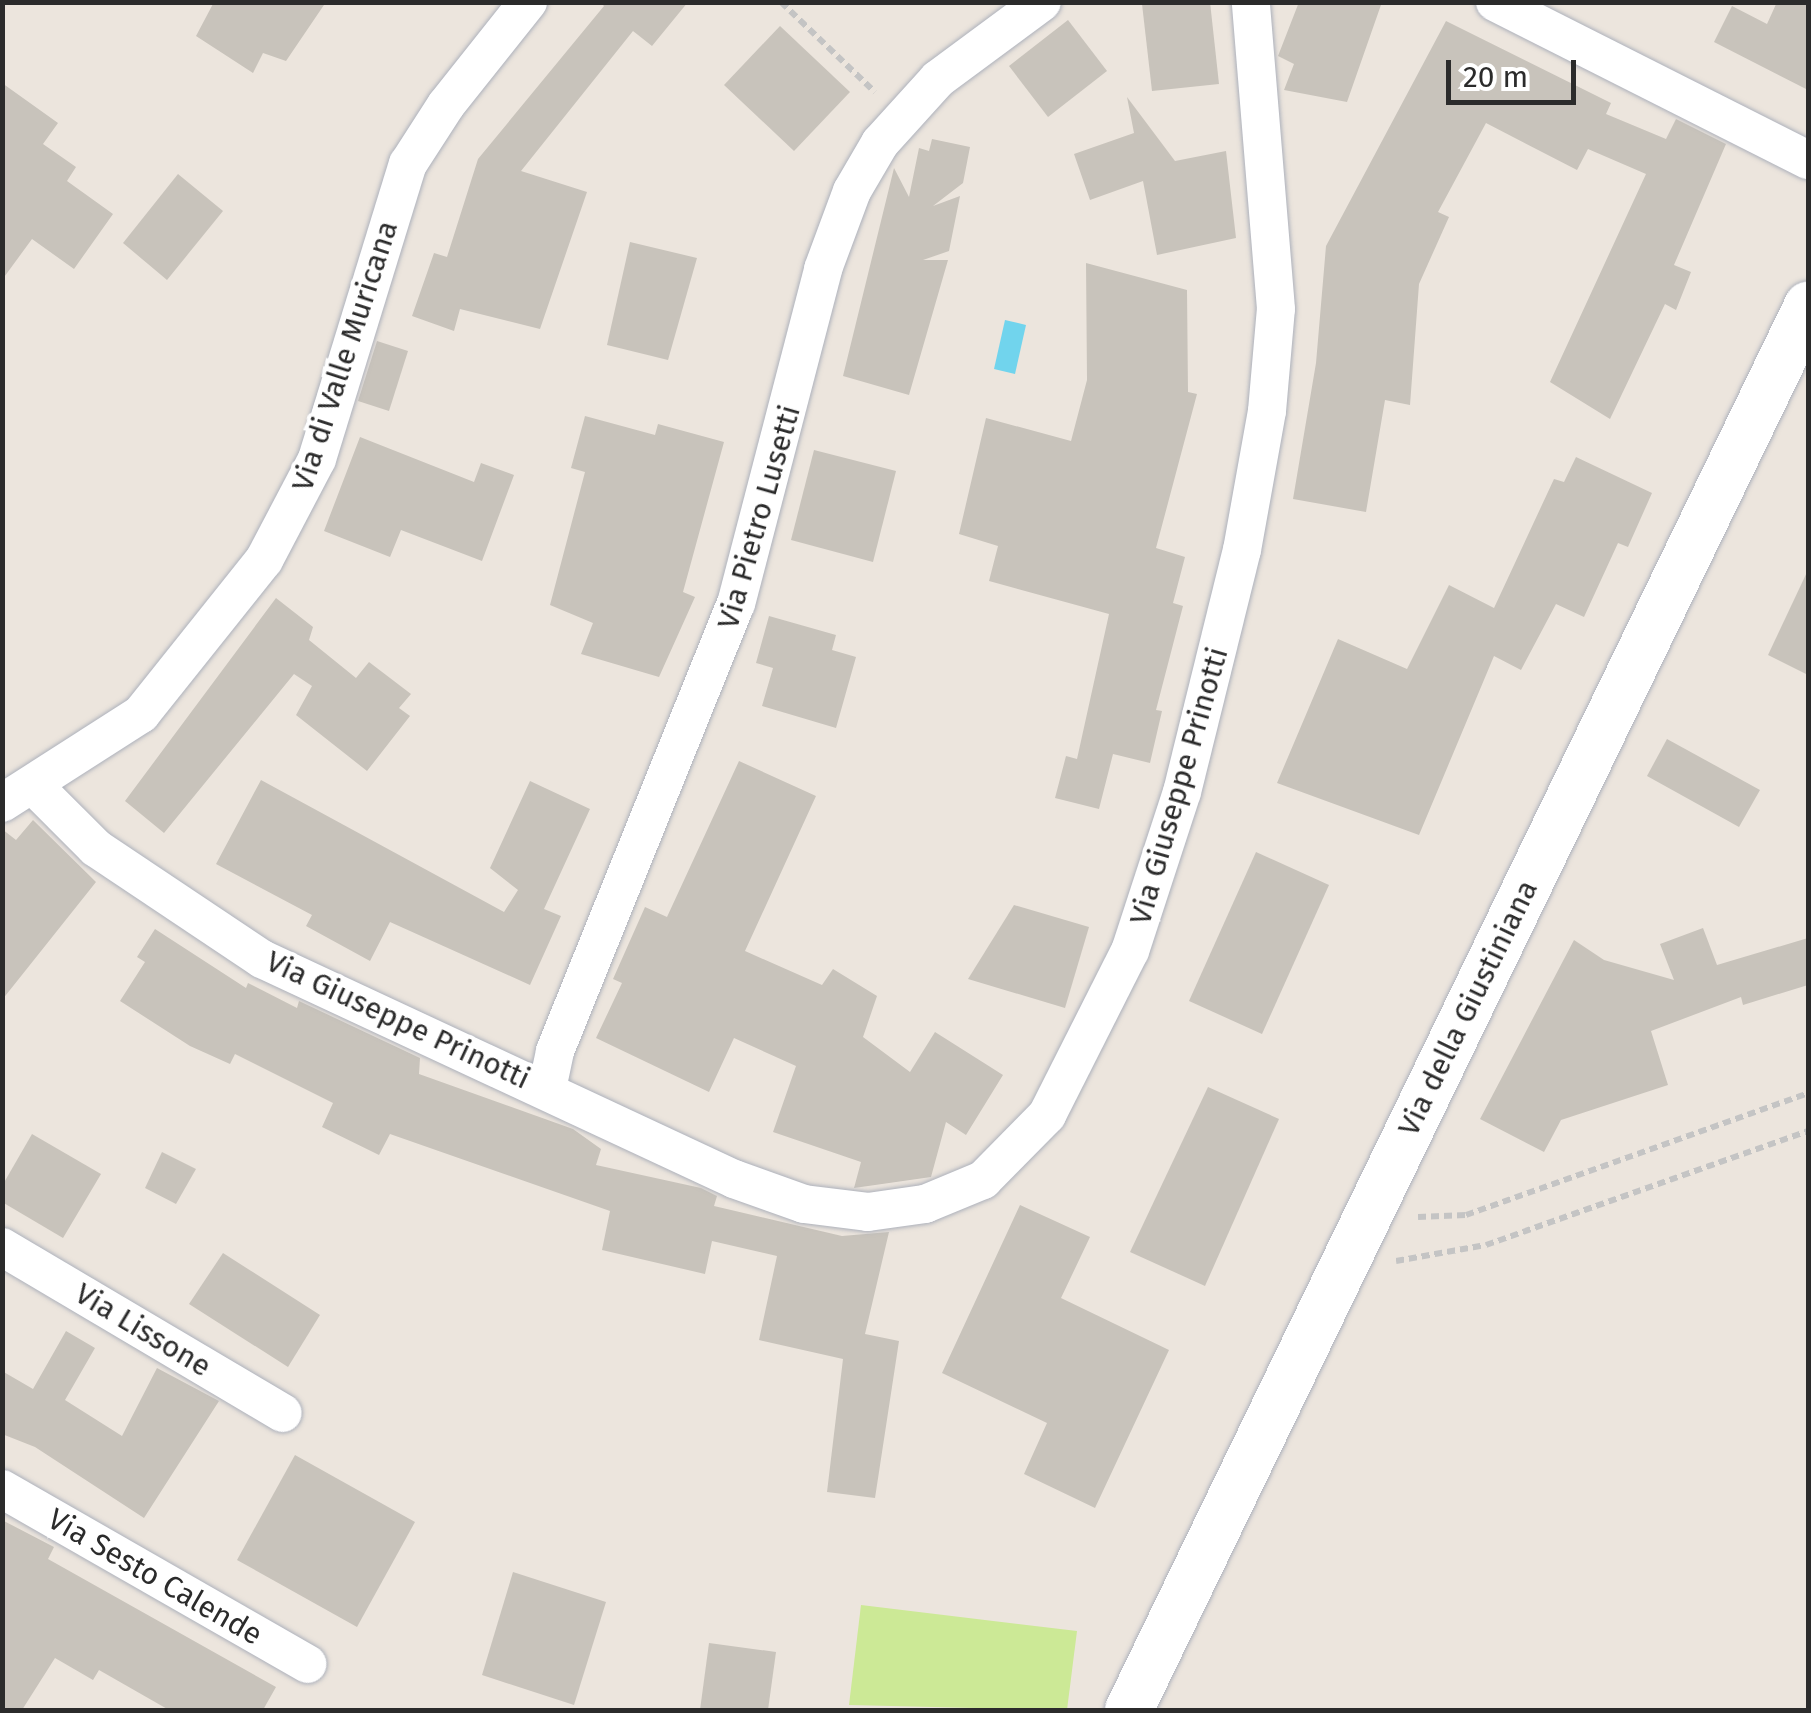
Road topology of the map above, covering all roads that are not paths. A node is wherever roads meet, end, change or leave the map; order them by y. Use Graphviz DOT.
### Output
graph roads {
  1 [pos="528,2"];
  2 [pos="1042,2"];
  3 [pos="1251,2"];
  4 [pos="1495,2"];
  5 [pos="1808,160"];
  6 [pos="1808,306"];
  7 [pos="18,795"];
  8 [pos="548,1089"];
  9 [pos="2,1247"];
  10 [pos="283,1413"];
  11 [pos="2,1488"];
  12 [pos="307,1664"];
  13 [pos="1129,1710"];
  1 -- 7 [label="street, Via di Valle Muricana"];
  2 -- 8 [label="street, Via Pietro Lusetti"];
  3 -- 8 [label="street, Via Giuseppe Prinotti"];
  4 -- 5 [label="street"];
  6 -- 13 [label="street, Via della Giustiniana"];
  7 -- 8 [label="street, Via Giuseppe Prinotti"];
  9 -- 10 [label="street, Via Lissone"];
  11 -- 12 [label="street, Via Sesto Calende"];
}
